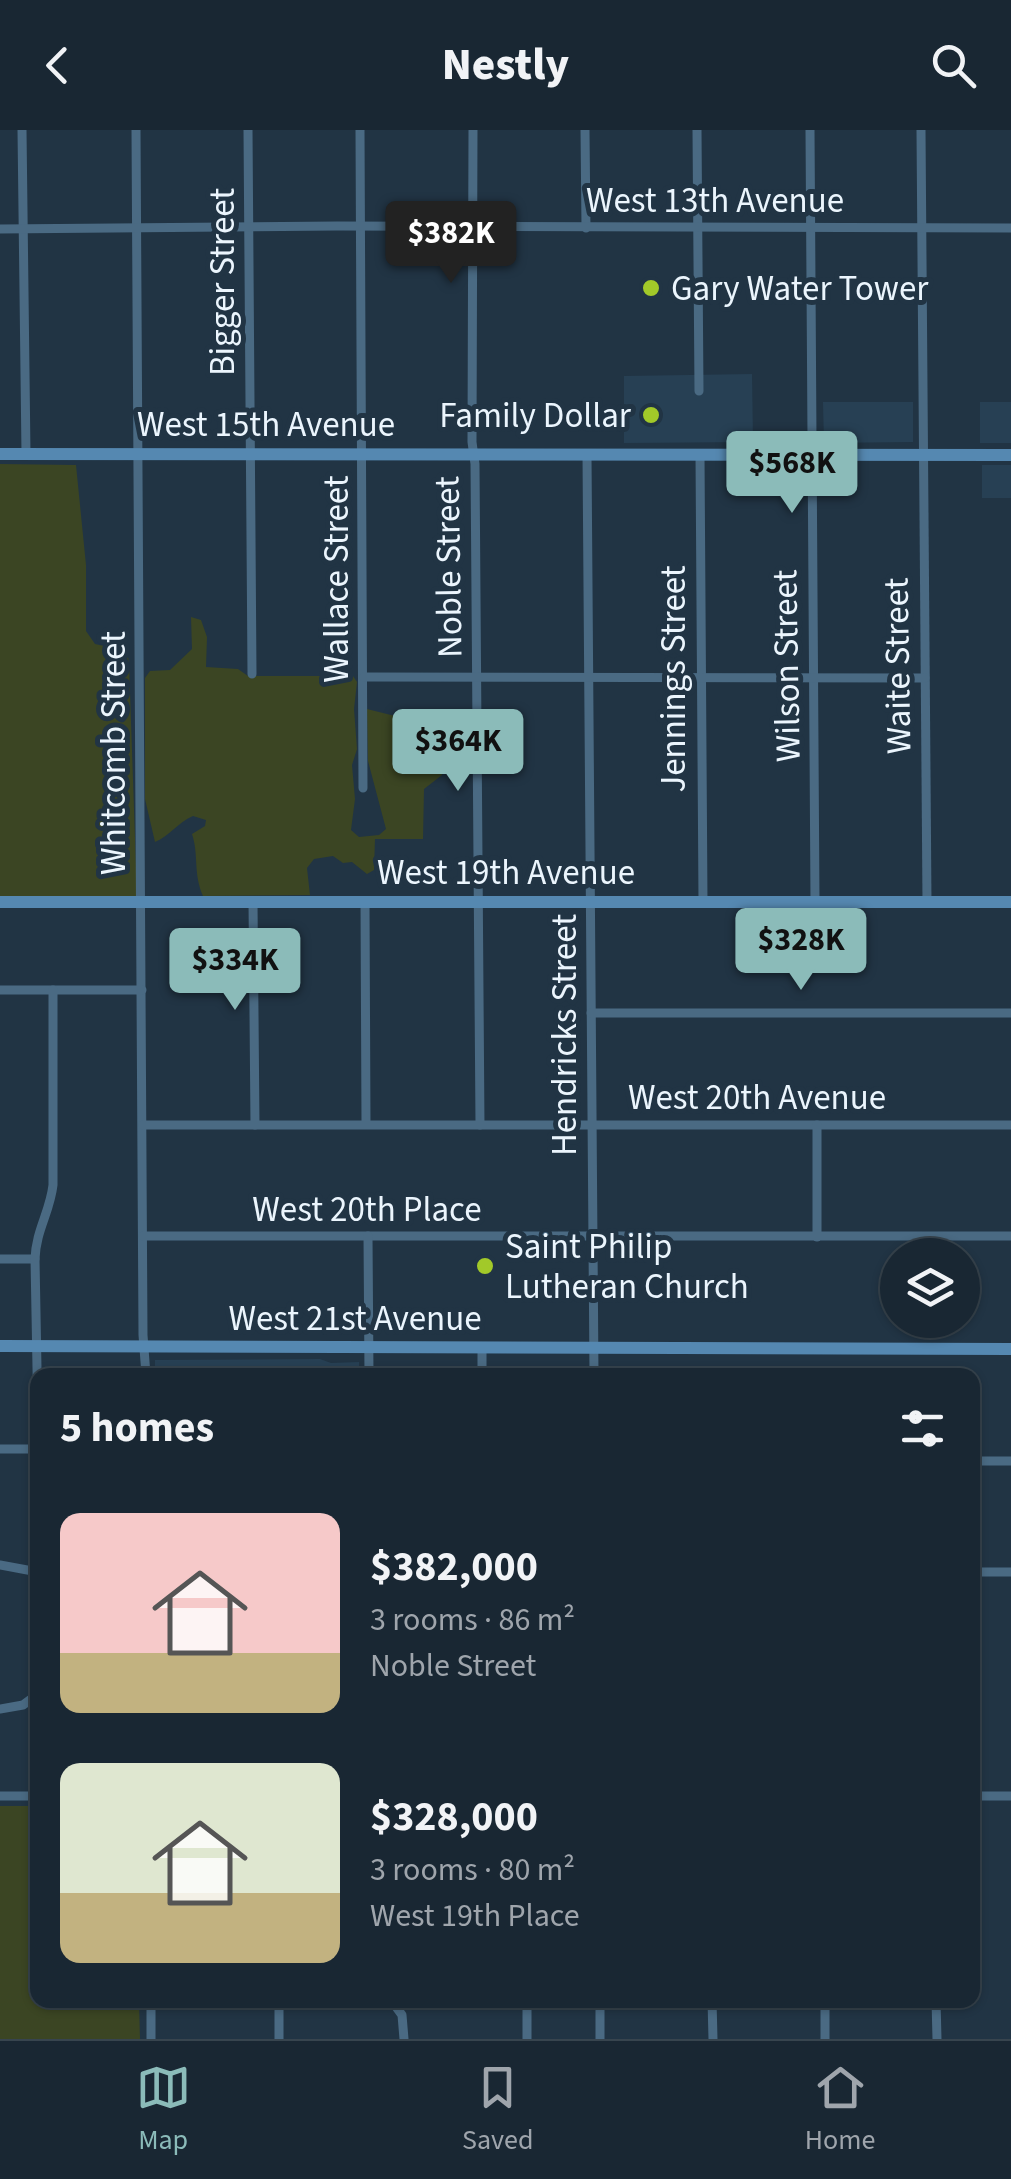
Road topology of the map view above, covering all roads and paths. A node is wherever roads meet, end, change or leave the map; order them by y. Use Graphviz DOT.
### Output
graph roads {
  1 [pos="22,130"];
  2 [pos="136,130"];
  3 [pos="248,130"];
  4 [pos="360,130"];
  5 [pos="473,130"];
  6 [pos="585,130"];
  7 [pos="698,130"];
  8 [pos="810,130"];
  9 [pos="922,130"];
  10 [pos="361,226"];
  11 [pos="249,227"];
  12 [pos="136,228"];
  13 [pos="472,228"];
  14 [pos="586,228"];
  15 [pos="698,228"];
  16 [pos="810,228"];
  17 [pos="922,228"];
  18 [pos="1011,228"];
  19 [pos="0,229"];
  20 [pos="24,229"];
  21 [pos="699,391"];
  22 [pos="0,454"];
  23 [pos="26,454"];
  24 [pos="138,454"];
  25 [pos="250,454"];
  26 [pos="362,454"];
  27 [pos="473,454"];
  28 [pos="587,455"];
  29 [pos="700,455"];
  30 [pos="811,455"];
  31 [pos="923,455"];
  32 [pos="1011,456"];
  33 [pos="252,674"];
  34 [pos="588,676"];
  35 [pos="364,677"];
  36 [pos="476,677"];
  37 [pos="814,678"];
  38 [pos="925,678"];
  39 [pos="700,679"];
  40 [pos="364,788"];
  41 [pos="0,902"];
  42 [pos="142,902"];
  43 [pos="254,902"];
  44 [pos="365,902"];
  45 [pos="478,902"];
  46 [pos="590,902"];
  47 [pos="702,902"];
  48 [pos="815,902"];
  49 [pos="927,902"];
  50 [pos="1011,902"];
  51 [pos="0,990"];
  52 [pos="53,990"];
  53 [pos="142,990"];
  54 [pos="1011,1012"];
  55 [pos="591,1013"];
  56 [pos="143,1124"];
  57 [pos="366,1124"];
  58 [pos="480,1124"];
  59 [pos="255,1125"];
  60 [pos="591,1125"];
  61 [pos="817,1125"];
  62 [pos="1011,1125"];
  63 [pos="143,1236"];
  64 [pos="368,1236"];
  65 [pos="592,1236"];
  66 [pos="1011,1236"];
  67 [pos="817,1237"];
  68 [pos="0,1259"];
  69 [pos="34,1259"];
  70 [pos="0,1346"];
  71 [pos="35,1346"];
  72 [pos="144,1347"];
  73 [pos="369,1348"];
  74 [pos="482,1348"];
  75 [pos="594,1348"];
  76 [pos="1011,1348"];
  77 [pos="36,1368"];
  78 [pos="146,1368"];
  79 [pos="369,1368"];
  80 [pos="482,1368"];
  81 [pos="594,1368"];
  82 [pos="0,1450"];
  83 [pos="30,1450"];
  84 [pos="980,1460"];
  85 [pos="1011,1460"];
  86 [pos="0,1565"];
  87 [pos="30,1571"];
  88 [pos="980,1572"];
  89 [pos="1011,1572"];
  90 [pos="30,1699"];
  91 [pos="0,1709"];
  92 [pos="0,1796"];
  93 [pos="30,1796"];
  94 [pos="980,1796"];
  95 [pos="1011,1796"];
  96 [pos="150,2008"];
  97 [pos="279,2008"];
  98 [pos="397,2008"];
  99 [pos="527,2008"];
  100 [pos="600,2008"];
  101 [pos="712,2008"];
  102 [pos="825,2008"];
  103 [pos="936,2008"];
  104 [pos="151,2039"];
  105 [pos="280,2039"];
  106 [pos="404,2039"];
  107 [pos="527,2039"];
  108 [pos="600,2039"];
  109 [pos="713,2039"];
  110 [pos="825,2039"];
  111 [pos="937,2039"];
  1 -- 20 [label="street"];
  2 -- 12 [label="street, Whitcomb Street"];
  3 -- 11 [label="street, Bigger Street"];
  4 -- 10 [label="street, Wallace Street"];
  5 -- 13 [label="street, Noble Street"];
  6 -- 14 [label="street"];
  7 -- 15 [label="street"];
  8 -- 16 [label="street, Wilson Street"];
  9 -- 17 [label="street, Waite Street"];
  10 -- 11 [label="street, West 13th Avenue"];
  10 -- 13 [label="street, West 13th Avenue"];
  10 -- 26 [label="street, Wallace Street"];
  11 -- 12 [label="street, West 13th Avenue"];
  11 -- 25 [label="street, Bigger Street"];
  12 -- 20 [label="street, West 13th Avenue"];
  12 -- 24 [label="street, Whitcomb Street"];
  13 -- 14 [label="street, West 13th Avenue"];
  13 -- 27 [label="street, Noble Street"];
  14 -- 15 [label="street, West 13th Avenue"];
  15 -- 16 [label="street, West 13th Avenue"];
  15 -- 21 [label="street"];
  16 -- 17 [label="street, West 13th Avenue"];
  16 -- 30 [label="street, Wilson Street"];
  17 -- 18 [label="street, West 13th Avenue"];
  17 -- 31 [label="street, Waite Street"];
  19 -- 20 [label="street, West 13th Avenue"];
  20 -- 23 [label="street"];
  22 -- 23 [label="street, West 15th Avenue"];
  23 -- 24 [label="street, West 15th Avenue"];
  24 -- 25 [label="street, West 15th Avenue"];
  24 -- 42 [label="street, Whitcomb Street"];
  25 -- 26 [label="street, West 15th Avenue"];
  25 -- 33 [label="street, Bigger Street"];
  26 -- 27 [label="street, West 15th Avenue"];
  26 -- 35 [label="street, Wallace Street"];
  27 -- 28 [label="street, West 15th Avenue"];
  27 -- 36 [label="street, Noble Street"];
  28 -- 29 [label="street, West 15th Avenue"];
  28 -- 34 [label="street, Hendricks Street"];
  29 -- 30 [label="street, West 15th Avenue"];
  29 -- 39 [label="street, Jennings Street"];
  30 -- 31 [label="street, West 15th Avenue"];
  30 -- 37 [label="street, Wilson Street"];
  31 -- 32 [label="street, West 15th Avenue"];
  31 -- 38 [label="street, Waite Street"];
  34 -- 36 [label="street"];
  34 -- 39 [label="street"];
  34 -- 46 [label="street, Hendricks Street"];
  35 -- 36 [label="street"];
  35 -- 40 [label="street, Wallace Street"];
  36 -- 45 [label="street, Noble Street"];
  37 -- 38 [label="street"];
  37 -- 39 [label="street"];
  37 -- 48 [label="street, Wilson Street"];
  38 -- 49 [label="street, Waite Street"];
  39 -- 47 [label="street, Jennings Street"];
  41 -- 42 [label="street, West 19th Avenue"];
  42 -- 43 [label="street, West 19th Avenue"];
  42 -- 53 [label="street, Whitcomb Street"];
  43 -- 44 [label="street, West 19th Avenue"];
  43 -- 59 [label="street"];
  44 -- 45 [label="street, West 19th Avenue"];
  44 -- 57 [label="street"];
  45 -- 46 [label="street, West 19th Avenue"];
  45 -- 58 [label="street, Noble Street"];
  46 -- 47 [label="street, West 19th Avenue"];
  46 -- 55 [label="street, Hendricks Street"];
  47 -- 48 [label="street, West 19th Avenue"];
  48 -- 49 [label="street, West 19th Avenue"];
  49 -- 50 [label="street, West 19th Avenue"];
  51 -- 52 [label="street"];
  52 -- 53 [label="street"];
  52 -- 69 [label="street"];
  53 -- 56 [label="street, Whitcomb Street"];
  54 -- 55 [label="street"];
  55 -- 60 [label="street, Hendricks Street"];
  56 -- 59 [label="street, West 20th Avenue"];
  56 -- 63 [label="street, Whitcomb Street"];
  57 -- 58 [label="street, West 20th Avenue"];
  57 -- 59 [label="street, West 20th Avenue"];
  58 -- 60 [label="street, West 20th Avenue"];
  60 -- 61 [label="street, West 20th Avenue"];
  60 -- 65 [label="street, Hendricks Street"];
  61 -- 62 [label="street, West 20th Avenue"];
  61 -- 67 [label="street"];
  63 -- 64 [label="street, West 20th Place"];
  63 -- 72 [label="street, Whitcomb Street"];
  64 -- 65 [label="street, West 20th Place"];
  64 -- 73 [label="street"];
  65 -- 67 [label="street, West 20th Place"];
  65 -- 75 [label="street, Hendricks Street"];
  66 -- 67 [label="street, West 20th Place"];
  68 -- 69 [label="street"];
  69 -- 71 [label="street"];
  70 -- 71 [label="street, West 21st Avenue"];
  71 -- 72 [label="street, West 21st Avenue"];
  71 -- 77 [label="street"];
  72 -- 73 [label="street, West 21st Avenue"];
  72 -- 78 [label="street, Whitcomb Street"];
  73 -- 74 [label="street, West 21st Avenue"];
  73 -- 79 [label="street"];
  74 -- 75 [label="street, West 21st Avenue"];
  74 -- 80 [label="street"];
  75 -- 76 [label="street, West 21st Avenue"];
  75 -- 81 [label="street, Hendricks Street"];
  82 -- 83 [label="street"];
  84 -- 85 [label="street"];
  86 -- 87 [label="street"];
  88 -- 89 [label="street"];
  90 -- 91 [label="street"];
  92 -- 93 [label="street"];
  94 -- 95 [label="street"];
  96 -- 104 [label="street"];
  97 -- 105 [label="street"];
  98 -- 106 [label="street"];
  99 -- 107 [label="street"];
  100 -- 108 [label="street"];
  101 -- 109 [label="street"];
  102 -- 110 [label="street"];
  103 -- 111 [label="street"];
}
